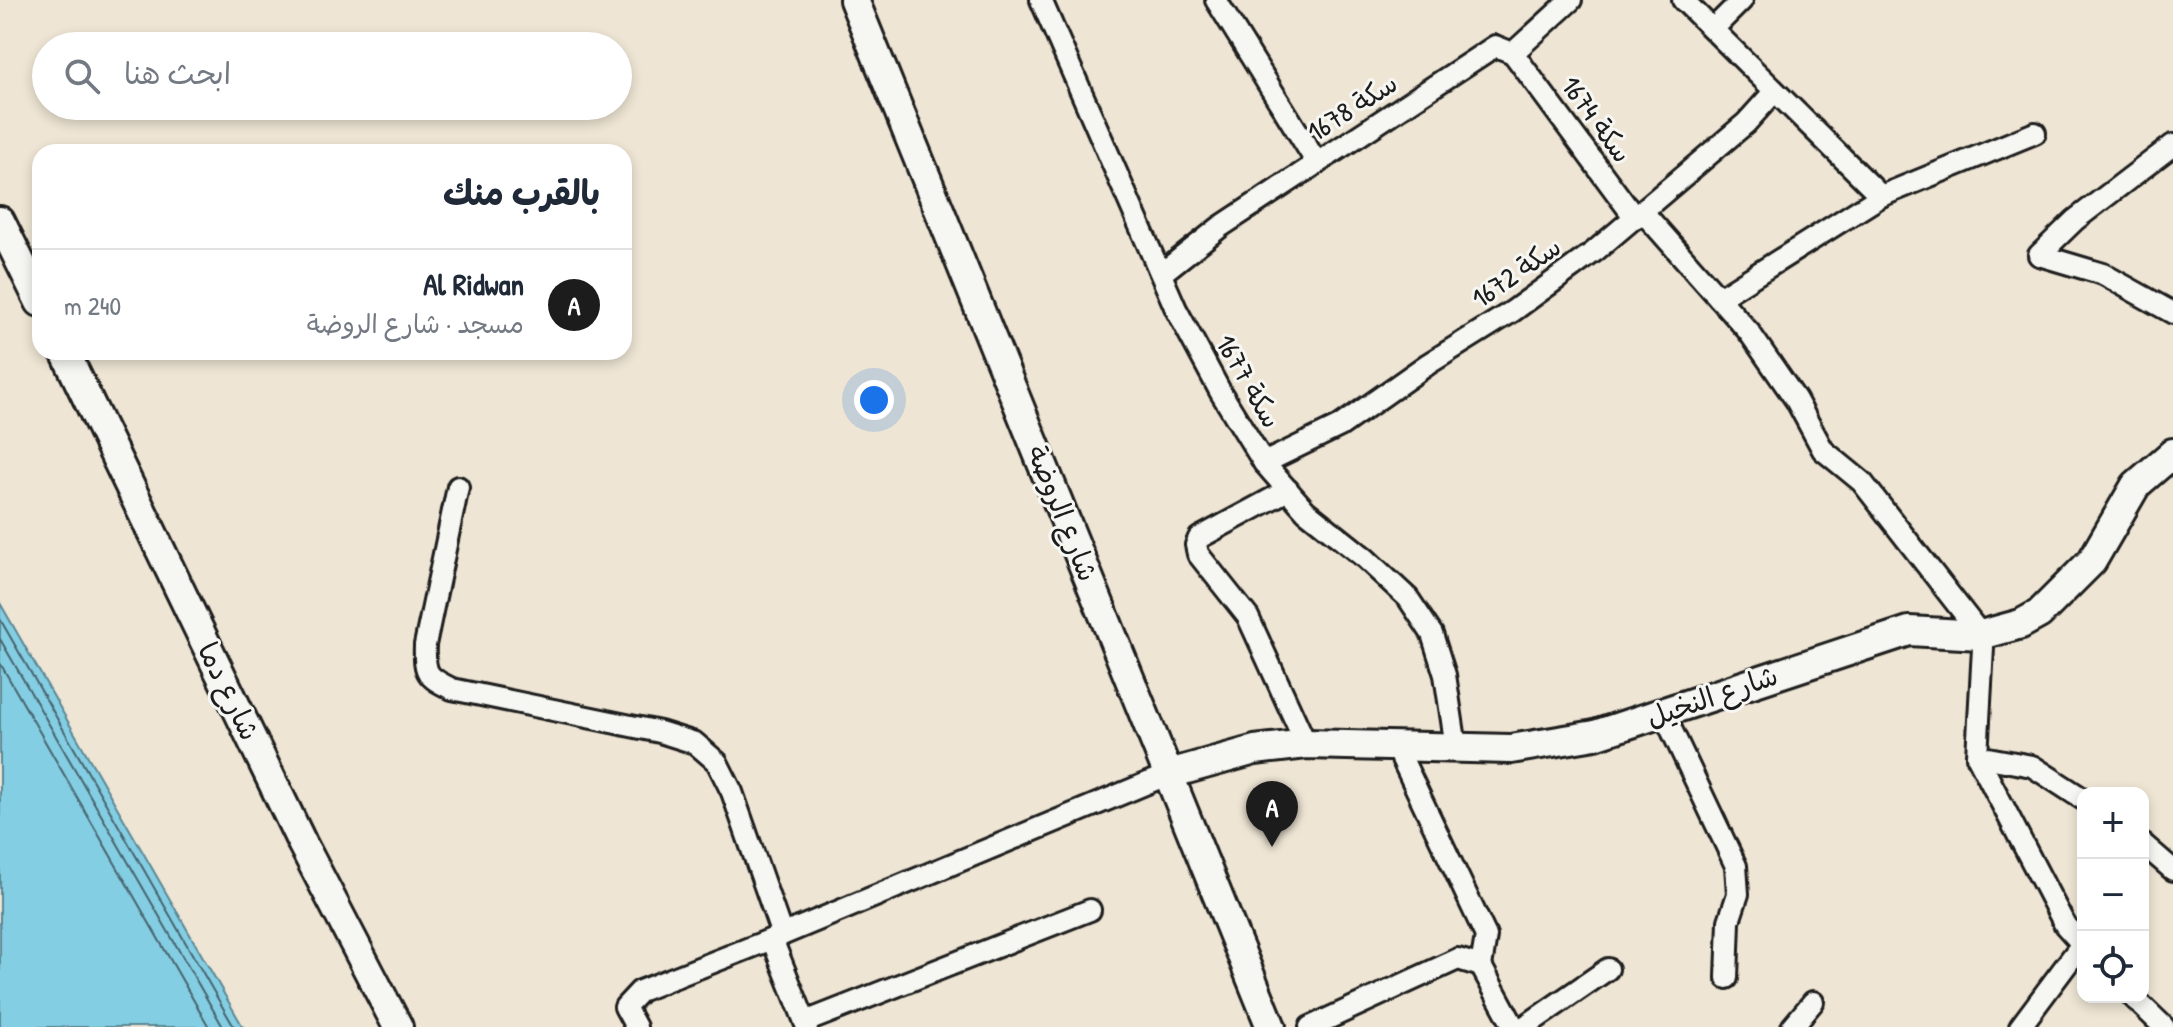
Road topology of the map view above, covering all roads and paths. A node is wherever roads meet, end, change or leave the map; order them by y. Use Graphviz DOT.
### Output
graph roads {
  1 [pos="854,0"];
  2 [pos="1041,0"];
  3 [pos="1216,0"];
  4 [pos="1571,0"];
  5 [pos="1683,0"];
  6 [pos="1742,0"];
  7 [pos="1714,28"];
  8 [pos="1513,53"];
  9 [pos="1774,92"];
  10 [pos="2035,133"];
  11 [pos="2173,145"];
  12 [pos="1317,163"];
  13 [pos="1881,196"];
  14 [pos="1639,215"];
  15 [pos="0,221"];
  16 [pos="1162,273"];
  17 [pos="32,286"];
  18 [pos="1719,298"];
  19 [pos="2173,313"];
  20 [pos="69,360"];
  21 [pos="2173,453"];
  22 [pos="1264,463"];
  23 [pos="458,487"];
  24 [pos="1288,490"];
  25 [pos="1981,635"];
  26 [pos="1663,712"];
  27 [pos="1306,744"];
  28 [pos="1396,746"];
  29 [pos="1456,747"];
  30 [pos="1977,756"];
  31 [pos="1169,774"];
  32 [pos="2077,795"];
  33 [pos="2149,849"];
  34 [pos="2173,870"];
  35 [pos="1090,910"];
  36 [pos="777,937"];
  37 [pos="2077,939"];
  38 [pos="2077,952"];
  39 [pos="1481,966"];
  40 [pos="1608,969"];
  41 [pos="1727,978"];
  42 [pos="1813,1002"];
  43 [pos="2139,1003"];
  44 [pos="806,1025"];
  45 [pos="398,1027"];
  46 [pos="636,1027"];
  47 [pos="1271,1027"];
  48 [pos="1310,1027"];
  49 [pos="1514,1027"];
  50 [pos="1524,1027"];
  51 [pos="1792,1027"];
  52 [pos="2020,1027"];
  53 [pos="2164,1027"];
  1 -- 31 [label="main road, شارع الروضة"];
  2 -- 16 [label="street, سكة 1677"];
  3 -- 12 [label="street"];
  4 -- 8 [label="street"];
  5 -- 7 [label="street"];
  6 -- 7 [label="street"];
  7 -- 9 [label="street"];
  8 -- 12 [label="street, سكة 1678"];
  8 -- 14 [label="street, سكة 1674"];
  9 -- 13 [label="street"];
  9 -- 14 [label="street, سكة 1672"];
  10 -- 13 [label="street"];
  11 -- 19 [label="street"];
  12 -- 16 [label="street, سكة 1678"];
  13 -- 18 [label="street"];
  14 -- 18 [label="street, سكة 1674"];
  14 -- 22 [label="street, سكة 1672"];
  15 -- 17 [label="main road"];
  16 -- 22 [label="street, سكة 1677"];
  18 -- 25 [label="street, سكة 1674"];
  20 -- 45 [label="main road, شارع دما"];
  21 -- 25 [label="main road, شارع النخيل"];
  22 -- 24 [label="street, سكة 1677"];
  23 -- 36 [label="street"];
  24 -- 27 [label="street"];
  24 -- 29 [label="street, سكة 1677"];
  25 -- 26 [label="main road, شارع النخيل"];
  25 -- 30 [label="street"];
  26 -- 29 [label="main road, شارع النخيل"];
  26 -- 41 [label="street"];
  27 -- 28 [label="main road, شارع النخيل"];
  27 -- 31 [label="main road, شارع النخيل"];
  28 -- 29 [label="main road, شارع النخيل"];
  28 -- 39 [label="street"];
  30 -- 32 [label="street"];
  30 -- 37 [label="street"];
  31 -- 36 [label="street"];
  31 -- 47 [label="main road, شارع الروضة"];
  33 -- 34 [label="street"];
  35 -- 44 [label="street"];
  36 -- 44 [label="street"];
  36 -- 46 [label="street"];
  38 -- 52 [label="street"];
  39 -- 48 [label="street"];
  39 -- 49 [label="street"];
  40 -- 50 [label="street"];
  42 -- 51 [label="street"];
  43 -- 53 [label="street"];
}
